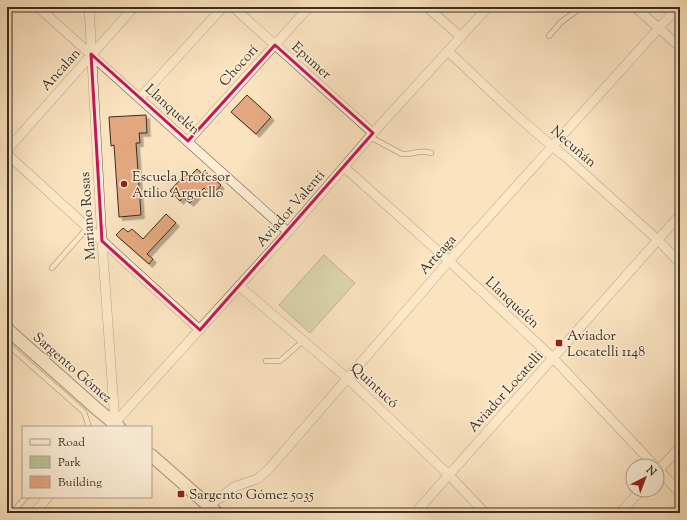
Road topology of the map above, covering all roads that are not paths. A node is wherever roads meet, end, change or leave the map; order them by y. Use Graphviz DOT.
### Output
graph roads {
  1 [pos="38,7"];
  2 [pos="89,7"];
  3 [pos="134,7"];
  4 [pos="223,7"];
  5 [pos="233,7"];
  6 [pos="309,7"];
  7 [pos="427,7"];
  8 [pos="488,7"];
  9 [pos="582,7"];
  10 [pos="635,7"];
  11 [pos="678,7"];
  12 [pos="659,27"];
  13 [pos="548,36"];
  14 [pos="460,37"];
  15 [pos="275,45"];
  16 [pos="680,47"];
  17 [pos="448,51"];
  18 [pos="91,54"];
  19 [pos="140,98"];
  20 [pos="372,135"];
  21 [pos="188,141"];
  22 [pos="552,146"];
  23 [pos="7,150"];
  24 [pos="431,153"];
  25 [pos="7,154"];
  26 [pos="344,167"];
  27 [pos="680,215"];
  28 [pos="88,228"];
  29 [pos="288,232"];
  30 [pos="658,240"];
  31 [pos="102,241"];
  32 [pos="449,261"];
  33 [pos="680,263"];
  34 [pos="52,268"];
  35 [pos="239,286"];
  36 [pos="7,329"];
  37 [pos="200,330"];
  38 [pos="303,341"];
  39 [pos="7,344"];
  40 [pos="553,358"];
  41 [pos="266,361"];
  42 [pos="347,378"];
  43 [pos="87,426"];
  44 [pos="115,426"];
  45 [pos="680,447"];
  46 [pos="152,456"];
  47 [pos="647,458"];
  48 [pos="665,461"];
  49 [pos="449,475"];
  50 [pos="665,477"];
  51 [pos="680,493"];
  52 [pos="25,498"];
  53 [pos="47,498"];
  54 [pos="634,498"];
  55 [pos="213,510"];
  56 [pos="12,513"];
  57 [pos="34,513"];
  58 [pos="415,513"];
  59 [pos="484,513"];
  60 [pos="620,513"];
  1 -- 18 [label="street, Llanquelén"];
  2 -- 18 [label="street, Mariano Rosas"];
  3 -- 18 [label="street, Ancalan"];
  4 -- 19 [label="street"];
  5 -- 15 [label="street, Epumer"];
  6 -- 15 [label="street, Chocorí"];
  7 -- 14 [label="street"];
  8 -- 14 [label="street, Aviador Valenti"];
  9 -- 13 [label="lane"];
  10 -- 12 [label="street"];
  11 -- 12 [label="street, Arteaga"];
  12 -- 16 [label="street"];
  12 -- 22 [label="street, Arteaga"];
  14 -- 17 [label="street, Aviador Valenti"];
  15 -- 20 [label="street, Epumer"];
  15 -- 21 [label="street, Chocorí"];
  17 -- 20 [label="street, Aviador Valenti"];
  17 -- 22 [label="street, Necuñán"];
  18 -- 19 [label="street, Llanquelén"];
  18 -- 23 [label="street, Ancalan"];
  18 -- 31 [label="street, Mariano Rosas"];
  19 -- 21 [label="street, Llanquelén"];
  20 -- 24 [label="lane"];
  20 -- 26 [label="street, Aviador Valenti"];
  21 -- 29 [label="street, Llanquelén"];
  22 -- 30 [label="street, Necuñán"];
  22 -- 32 [label="street, Arteaga"];
  25 -- 28 [label="street"];
  26 -- 29 [label="street, Aviador Valenti"];
  26 -- 32 [label="street, Llanquelén"];
  27 -- 30 [label="street, Aviador Locatelli"];
  28 -- 31 [label="street"];
  28 -- 34 [label="lane"];
  29 -- 35 [label="street, Aviador Valenti"];
  30 -- 33 [label="street, Necuñán"];
  30 -- 40 [label="street, Aviador Locatelli"];
  31 -- 37 [label="street"];
  31 -- 44 [label="street, Mariano Rosas"];
  32 -- 40 [label="street, Llanquelén"];
  32 -- 42 [label="street, Arteaga"];
  35 -- 37 [label="street, Aviador Valenti"];
  35 -- 38 [label="street, Quintucó"];
  36 -- 44 [label="main road, Sargento Gómez"];
  37 -- 44 [label="street, Aviador Valenti"];
  38 -- 41 [label="lane"];
  38 -- 42 [label="street, Quintucó"];
  39 -- 43 [label="lane"];
  40 -- 47 [label="street, Llanquelén"];
  40 -- 49 [label="street, Aviador Locatelli"];
  42 -- 49 [label="street, Quintucó"];
  42 -- 55 [label="street, Arteaga"];
  45 -- 48 [label="street"];
  46 -- 55 [label="main road"];
  49 -- 58 [label="street, Aviador Locatelli"];
  49 -- 59 [label="street, Quintucó"];
  50 -- 51 [label="street, Llanquelén"];
  52 -- 56 [label="lane"];
  53 -- 57 [label="street"];
  54 -- 60 [label="street"];
}
